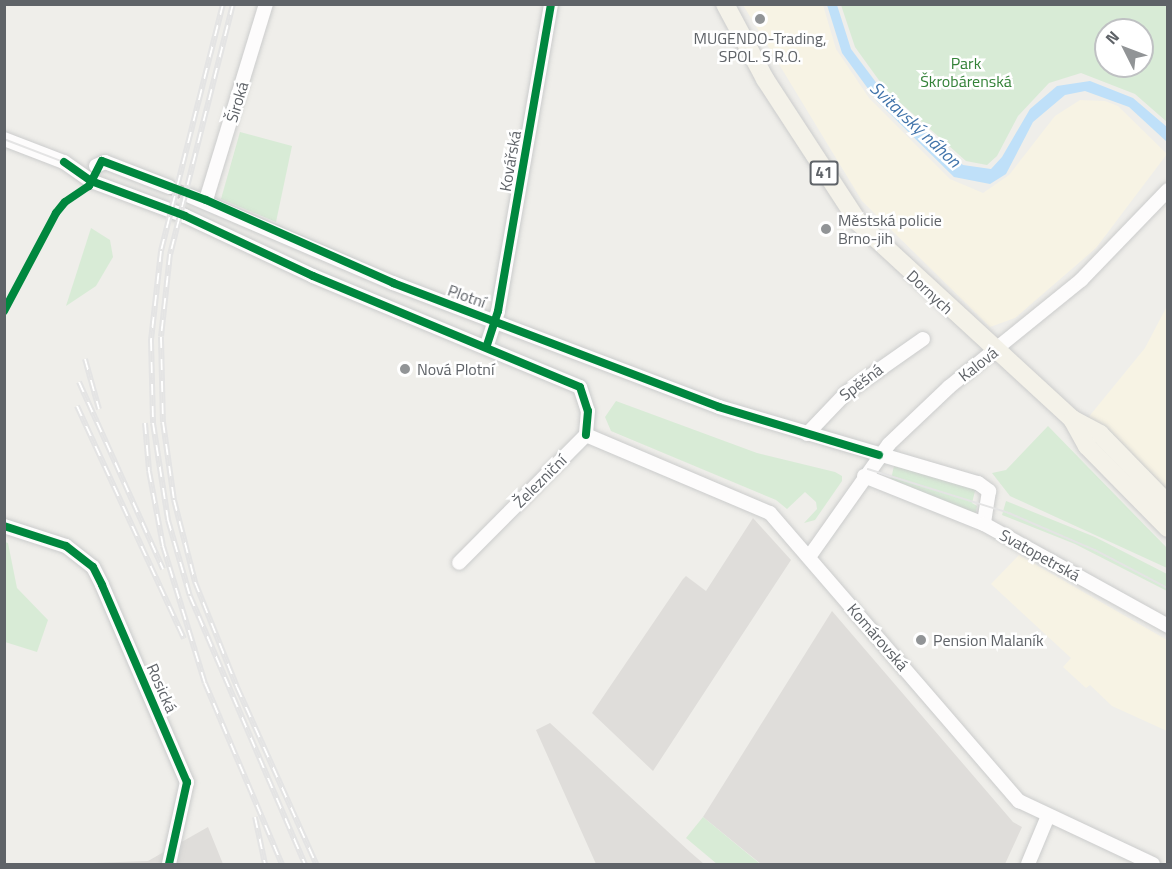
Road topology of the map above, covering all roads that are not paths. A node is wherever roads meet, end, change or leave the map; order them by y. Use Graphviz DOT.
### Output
graph roads {
  1 [pos="266,4"];
  2 [pos="551,4"];
  3 [pos="725,4"];
  4 [pos="4,139"];
  5 [pos="96,166"];
  6 [pos="169,187"];
  7 [pos="1167,190"];
  8 [pos="190,196"];
  9 [pos="206,200"];
  10 [pos="496,322"];
  11 [pos="923,339"];
  12 [pos="487,345"];
  13 [pos="996,351"];
  14 [pos="1072,419"];
  15 [pos="807,434"];
  16 [pos="586,435"];
  17 [pos="879,455"];
  18 [pos="864,476"];
  19 [pos="1167,504"];
  20 [pos="984,524"];
  21 [pos="4,526"];
  22 [pos="1167,528"];
  23 [pos="809,557"];
  24 [pos="459,563"];
  25 [pos="1167,626"];
  26 [pos="1048,816"];
  27 [pos="169,864"];
  28 [pos="1028,864"];
  29 [pos="1153,864"];
  1 -- 9 [label="street, Široká"];
  2 -- 10 [label="street, Kovářská"];
  3 -- 13 [label="main road, Dornych / 41"];
  4 -- 12 [label="street"];
  5 -- 6 [label="street"];
  7 -- 13 [label="street, Kalová"];
  8 -- 9 [label="street, Plotní"];
  9 -- 10 [label="street, Plotní"];
  10 -- 12 [label="street, Kovářská"];
  10 -- 15 [label="street, Plotní"];
  11 -- 15 [label="street, Spěšná"];
  12 -- 16 [label="street"];
  13 -- 14 [label="main road, Dornych / 41"];
  13 -- 17 [label="street, Kalová"];
  14 -- 19 [label="main road, Dornych / 41"];
  14 -- 22 [label="main road, 41"];
  15 -- 17 [label="street, Svatopetrská"];
  16 -- 23 [label="street, Komárovská"];
  16 -- 24 [label="street, Železniční"];
  17 -- 18 [label="street, Kalová"];
  17 -- 20 [label="street, Svatopetrská"];
  18 -- 20 [label="street"];
  18 -- 23 [label="street, Kalová"];
  20 -- 25 [label="street, Svatopetrská"];
  21 -- 27 [label="street, Rosická"];
  23 -- 26 [label="street, Komárovská"];
  26 -- 28 [label="street"];
  26 -- 29 [label="street, Komárovská"];
}
